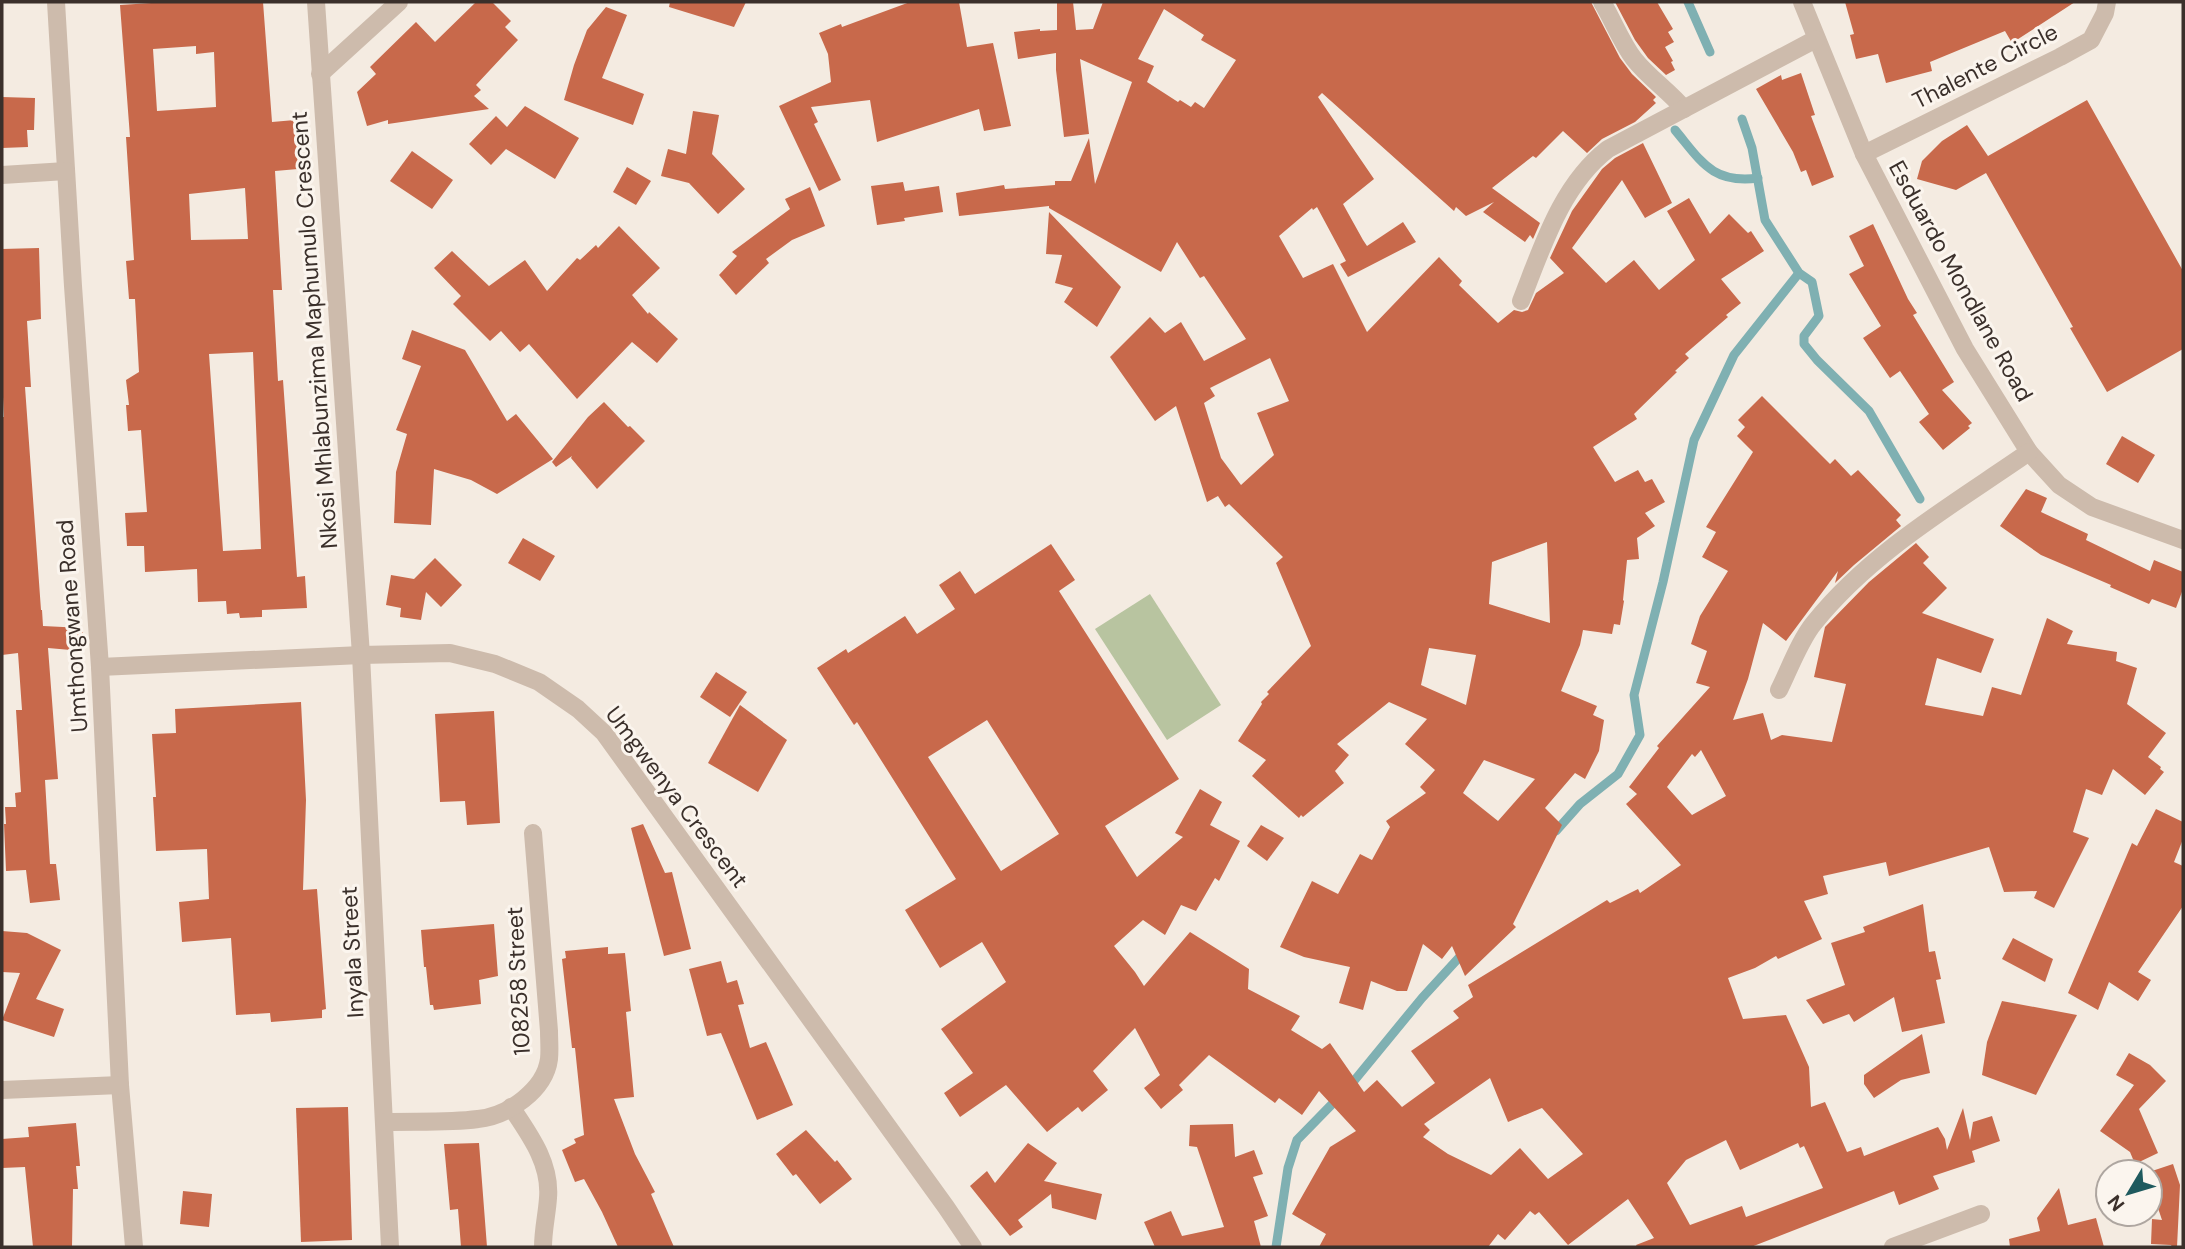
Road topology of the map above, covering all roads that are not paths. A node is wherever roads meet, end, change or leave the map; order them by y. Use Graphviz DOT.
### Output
graph roads {
  1 [pos="56,2"];
  2 [pos="316,2"];
  3 [pos="399,2"];
  4 [pos="1602,2"];
  5 [pos="1801,2"];
  6 [pos="2107,2"];
  7 [pos="1816,39"];
  8 [pos="320,74"];
  9 [pos="1684,109"];
  10 [pos="1864,154"];
  11 [pos="66,171"];
  12 [pos="2,176"];
  13 [pos="1521,301"];
  14 [pos="2029,452"];
  15 [pos="2183,540"];
  16 [pos="361,655"];
  17 [pos="100,667"];
  18 [pos="1779,690"];
  19 [pos="533,834"];
  20 [pos="120,1085"];
  21 [pos="2,1090"];
  22 [pos="511,1107"];
  23 [pos="385,1122"];
  24 [pos="1981,1214"];
  25 [pos="134,1247"];
  26 [pos="390,1247"];
  27 [pos="543,1247"];
  28 [pos="973,1247"];
  29 [pos="1892,1247"];
  1 -- 11 [label="street, Umthongwane Road"];
  2 -- 8 [label="street, Nkosi Mhlabunzima Maphumulo Crescent"];
  3 -- 8 [label="street"];
  4 -- 9 [label="street"];
  5 -- 7 [label="street, Esduardo Mondlane Road"];
  6 -- 10 [label="street, Thalente Circle"];
  7 -- 9 [label="street"];
  7 -- 10 [label="street, Esduardo Mondlane Road"];
  8 -- 16 [label="street, Nkosi Mhlabunzima Maphumulo Crescent"];
  9 -- 13 [label="street"];
  10 -- 14 [label="street, Esduardo Mondlane Road"];
  11 -- 12 [label="street"];
  11 -- 17 [label="street, Umthongwane Road"];
  14 -- 15 [label="street, Esduardo Mondlane Road"];
  14 -- 18 [label="street"];
  16 -- 17 [label="street, Umgwenya Crescent"];
  16 -- 23 [label="street, Inyala Street"];
  16 -- 28 [label="street, Umgwenya Crescent"];
  17 -- 20 [label="street, Umthongwane Road"];
  19 -- 22 [label="street, 108258 Street"];
  20 -- 21 [label="street"];
  20 -- 25 [label="street, Umthongwane Road"];
  22 -- 23 [label="street, 108258 Street"];
  22 -- 27 [label="street"];
  23 -- 26 [label="street, Inyala Street"];
  24 -- 29 [label="street"];
}
